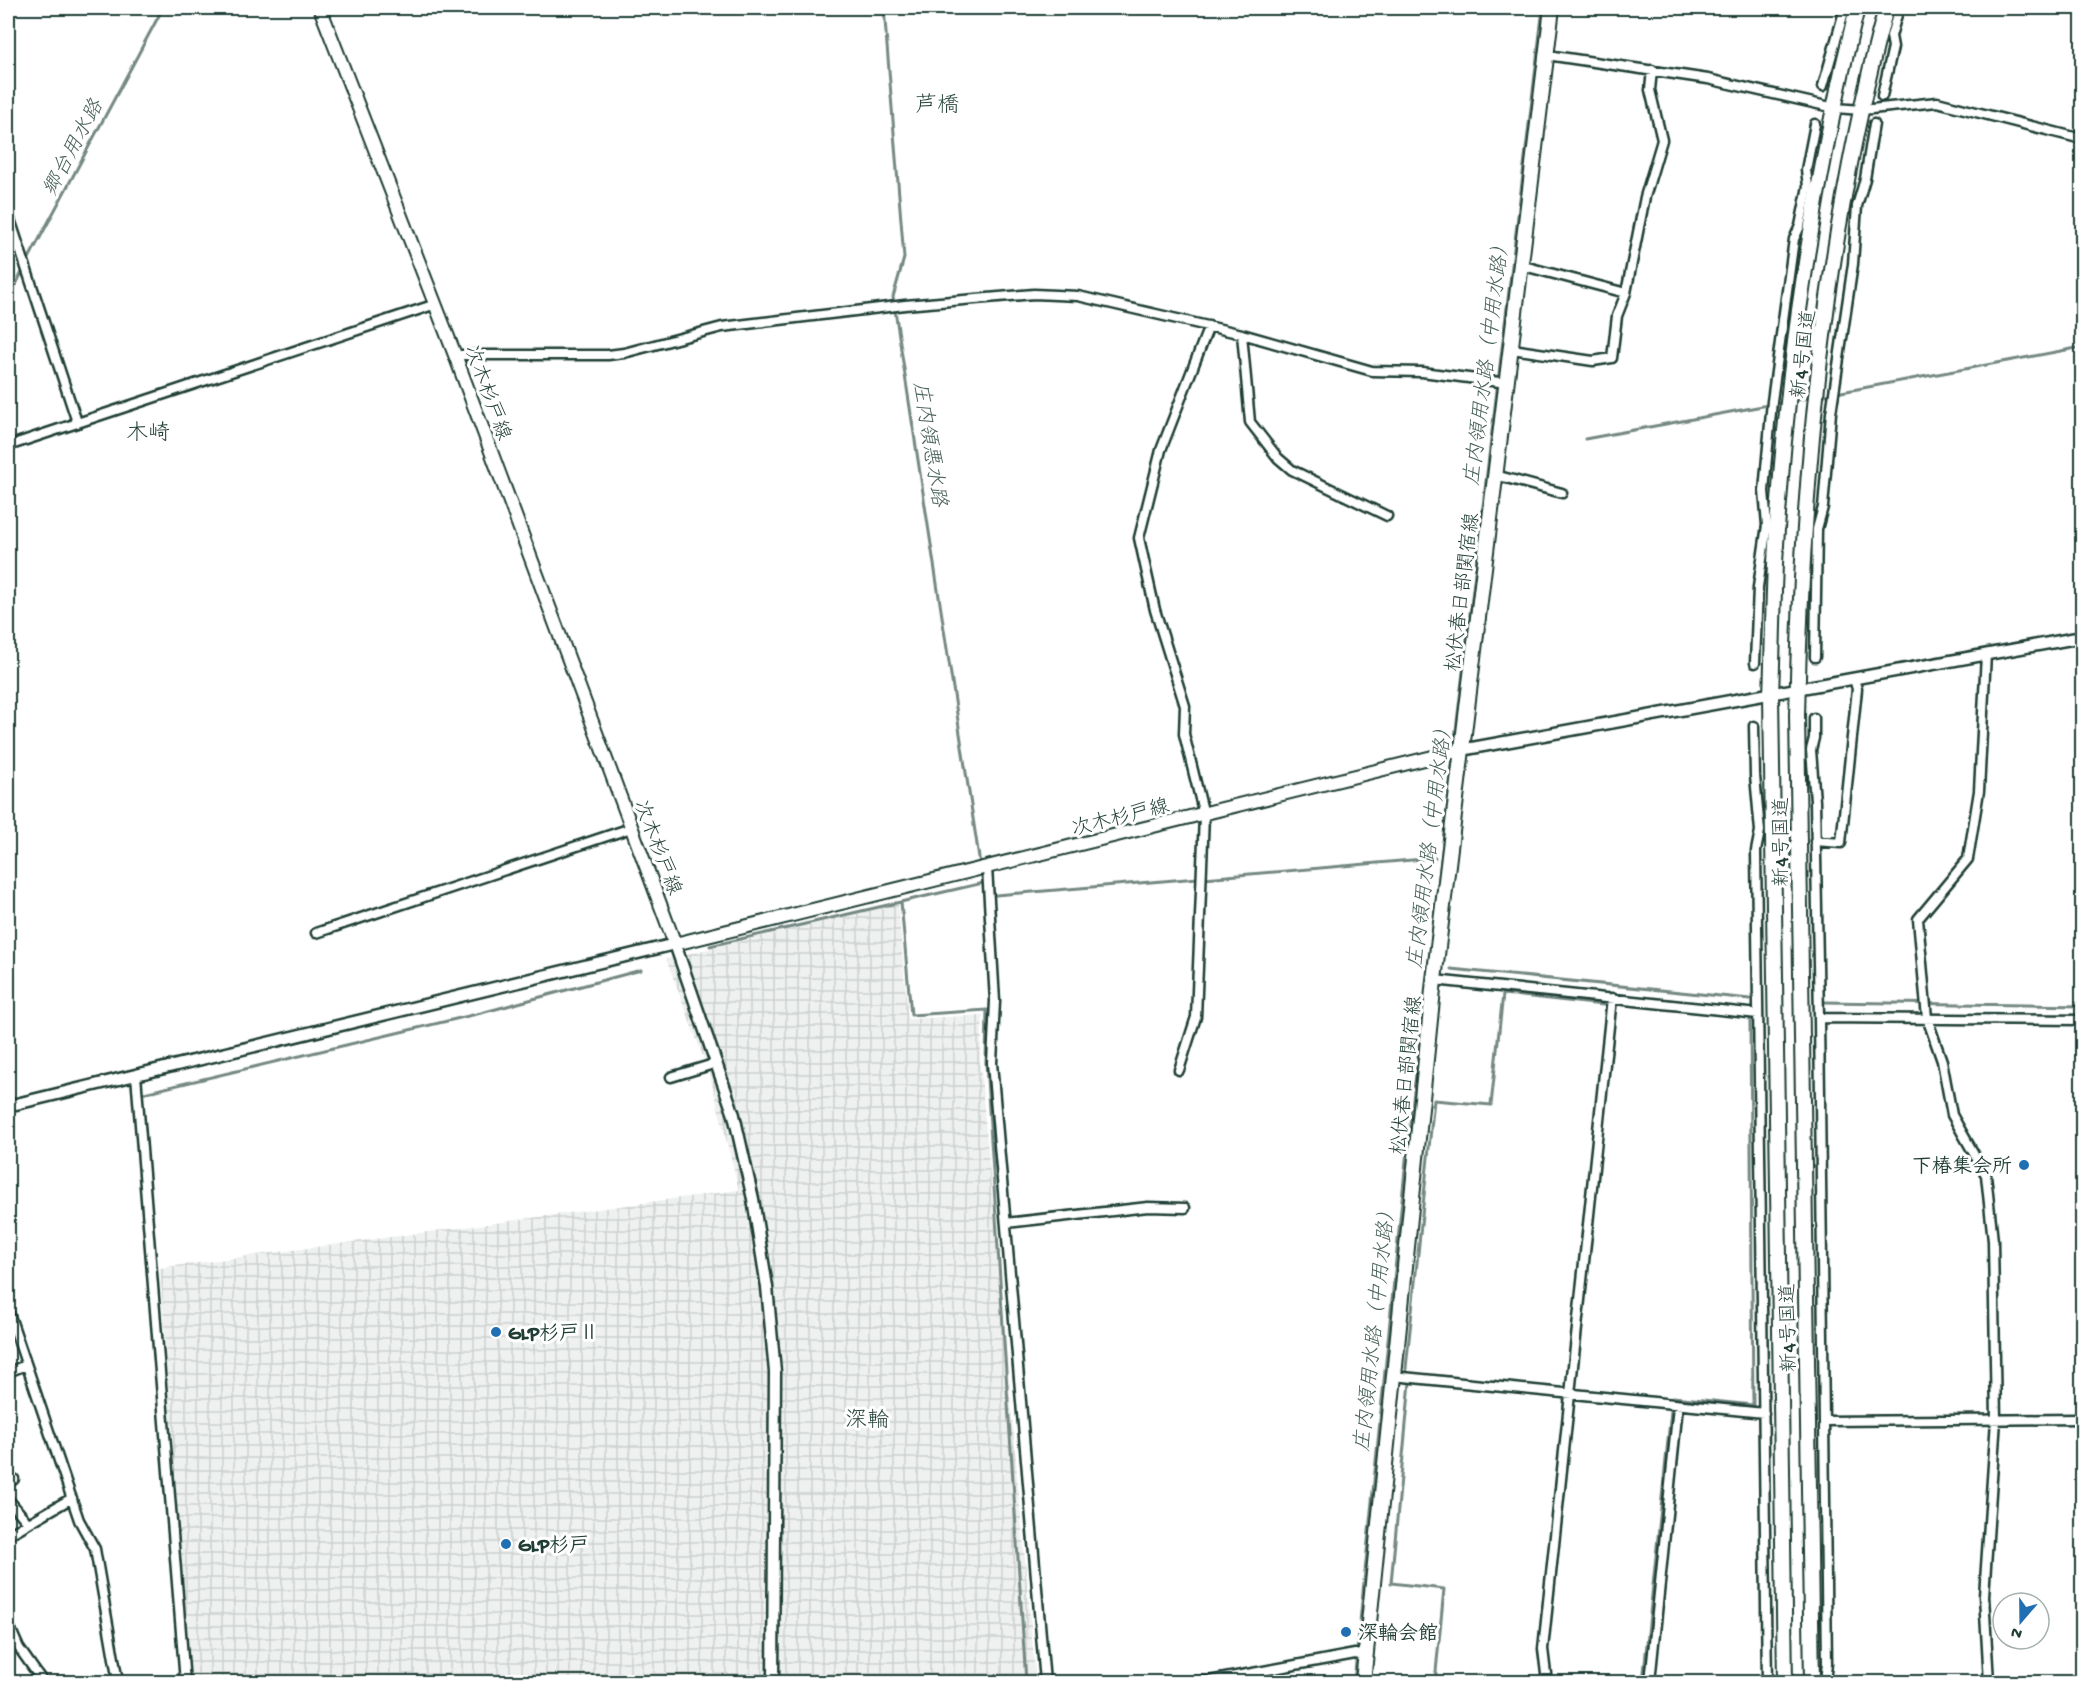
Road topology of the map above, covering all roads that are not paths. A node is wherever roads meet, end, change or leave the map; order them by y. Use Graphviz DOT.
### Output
graph roads {
  1 [pos="320,8"];
  2 [pos="1552,8"];
  3 [pos="1899,8"];
  4 [pos="1851,10"];
  5 [pos="1888,16"];
  6 [pos="1547,55"];
  7 [pos="1652,70"];
  8 [pos="1823,86"];
  9 [pos="1882,96"];
  10 [pos="1834,108"];
  11 [pos="1862,110"];
  12 [pos="1815,124"];
  13 [pos="1874,124"];
  14 [pos="2082,140"];
  15 [pos="1810,204"];
  16 [pos="1850,205"];
  17 [pos="8,213"];
  18 [pos="1520,265"];
  19 [pos="1626,293"];
  20 [pos="436,304"];
  21 [pos="1209,326"];
  22 [pos="1242,334"];
  23 [pos="1512,349"];
  24 [pos="455,355"];
  25 [pos="1508,383"];
  26 [pos="77,422"];
  27 [pos="8,446"];
  28 [pos="1496,475"];
  29 [pos="1562,493"];
  30 [pos="1387,516"];
  31 [pos="1810,543"];
  32 [pos="1770,544"];
  33 [pos="2082,637"];
  34 [pos="1986,654"];
  35 [pos="1815,657"];
  36 [pos="1755,663"];
  37 [pos="1854,679"];
  38 [pos="1798,690"];
  39 [pos="1771,694"];
  40 [pos="1814,718"];
  41 [pos="1754,726"];
  42 [pos="1461,750"];
  43 [pos="1805,767"];
  44 [pos="1765,814"];
  45 [pos="1204,815"];
  46 [pos="632,828"];
  47 [pos="1815,841"];
  48 [pos="987,868"];
  49 [pos="316,933"];
  50 [pos="675,944"];
  51 [pos="1434,980"];
  52 [pos="1612,998"];
  53 [pos="1758,1014"];
  54 [pos="1819,1018"];
  55 [pos="1927,1018"];
  56 [pos="2082,1020"];
  57 [pos="717,1063"];
  58 [pos="1179,1070"];
  59 [pos="136,1075"];
  60 [pos="671,1077"];
  61 [pos="8,1106"];
  62 [pos="1185,1208"];
  63 [pos="1006,1223"];
  64 [pos="8,1310"];
  65 [pos="26,1365"];
  66 [pos="8,1372"];
  67 [pos="1393,1376"];
  68 [pos="1569,1394"];
  69 [pos="1808,1404"];
  70 [pos="1823,1404"];
  71 [pos="1678,1406"];
  72 [pos="1764,1413"];
  73 [pos="2082,1419"];
  74 [pos="1996,1420"];
  75 [pos="1824,1421"];
  76 [pos="72,1498"];
  77 [pos="8,1499"];
  78 [pos="28,1523"];
  79 [pos="8,1535"];
  80 [pos="8,1623"];
  81 [pos="1366,1656"];
  82 [pos="43,1683"];
  83 [pos="118,1683"];
  84 [pos="184,1683"];
  85 [pos="773,1683"];
  86 [pos="1045,1683"];
  87 [pos="1179,1683"];
  88 [pos="1363,1683"];
  89 [pos="1547,1683"];
  90 [pos="1650,1683"];
  91 [pos="1767,1683"];
  92 [pos="1785,1683"];
  93 [pos="1812,1683"];
  94 [pos="1825,1683"];
  95 [pos="1989,1683"];
  1 -- 20 [label="main road, 次木杉戸線"];
  2 -- 6 [label="main road, 松伏春日部関宿線"];
  3 -- 5 [label="street"];
  4 -- 8 [label="street"];
  4 -- 10 [label="main road, 新4号国道"];
  5 -- 9 [label="street"];
  5 -- 11 [label="main road, 新4号国道"];
  6 -- 7 [label="street"];
  6 -- 18 [label="main road, 松伏春日部関宿線"];
  7 -- 10 [label="street"];
  7 -- 19 [label="street"];
  10 -- 11 [label="street"];
  10 -- 15 [label="main road, 新4号国道"];
  11 -- 14 [label="street"];
  11 -- 16 [label="main road, 新4号国道"];
  12 -- 15 [label="street"];
  13 -- 16 [label="street"];
  15 -- 32 [label="main road, 新4号国道"];
  16 -- 31 [label="main road, 新4号国道"];
  17 -- 26 [label="street"];
  18 -- 19 [label="street"];
  18 -- 23 [label="main road, 松伏春日部関宿線"];
  19 -- 23 [label="street"];
  20 -- 24 [label="main road, 次木杉戸線"];
  20 -- 26 [label="street"];
  21 -- 22 [label="street"];
  21 -- 24 [label="street"];
  21 -- 45 [label="street"];
  22 -- 25 [label="street"];
  22 -- 30 [label="street"];
  23 -- 25 [label="main road, 松伏春日部関宿線"];
  24 -- 46 [label="main road, 次木杉戸線"];
  25 -- 28 [label="main road, 松伏春日部関宿線"];
  26 -- 27 [label="street"];
  28 -- 29 [label="street"];
  28 -- 42 [label="main road, 松伏春日部関宿線"];
  31 -- 35 [label="street"];
  31 -- 38 [label="main road, 新4号国道"];
  32 -- 36 [label="street"];
  32 -- 39 [label="main road, 新4号国道"];
  33 -- 34 [label="street"];
  34 -- 37 [label="street"];
  34 -- 55 [label="street"];
  37 -- 38 [label="street"];
  37 -- 47 [label="street"];
  38 -- 39 [label="street"];
  38 -- 43 [label="main road, 新4号国道"];
  39 -- 42 [label="street"];
  39 -- 44 [label="main road, 新4号国道"];
  40 -- 43 [label="street"];
  41 -- 44 [label="street"];
  42 -- 45 [label="main road, 次木杉戸線"];
  42 -- 51 [label="main road, 松伏春日部関宿線"];
  43 -- 47 [label="street"];
  43 -- 69 [label="main road, 新4号国道"];
  44 -- 53 [label="street"];
  44 -- 92 [label="main road, 新4号国道"];
  45 -- 48 [label="main road, 次木杉戸線"];
  45 -- 58 [label="street"];
  46 -- 49 [label="street"];
  46 -- 50 [label="main road, 次木杉戸線"];
  47 -- 54 [label="street"];
  48 -- 50 [label="main road, 次木杉戸線"];
  48 -- 63 [label="street"];
  50 -- 57 [label="street"];
  50 -- 59 [label="street"];
  51 -- 52 [label="street"];
  51 -- 67 [label="main road, 松伏春日部関宿線"];
  52 -- 53 [label="street"];
  52 -- 68 [label="street"];
  53 -- 72 [label="street"];
  54 -- 55 [label="street"];
  54 -- 70 [label="street"];
  55 -- 56 [label="street"];
  55 -- 74 [label="street"];
  57 -- 60 [label="street"];
  57 -- 85 [label="street"];
  59 -- 61 [label="street"];
  59 -- 84 [label="street"];
  62 -- 63 [label="street"];
  63 -- 86 [label="street"];
  64 -- 65 [label="street"];
  65 -- 66 [label="street"];
  65 -- 76 [label="street"];
  67 -- 68 [label="street"];
  67 -- 81 [label="main road, 松伏春日部関宿線"];
  68 -- 71 [label="street"];
  68 -- 89 [label="street"];
  69 -- 70 [label="street"];
  69 -- 93 [label="main road, 新4号国道"];
  70 -- 75 [label="street"];
  71 -- 72 [label="street"];
  71 -- 90 [label="street"];
  72 -- 91 [label="street"];
  73 -- 74 [label="street"];
  74 -- 75 [label="street"];
  74 -- 95 [label="street"];
  75 -- 94 [label="street"];
  76 -- 78 [label="street"];
  76 -- 83 [label="street"];
  77 -- 78 [label="street"];
  78 -- 79 [label="street"];
  80 -- 82 [label="street"];
  81 -- 87 [label="street"];
  81 -- 88 [label="main road, 松伏春日部関宿線"];
}
